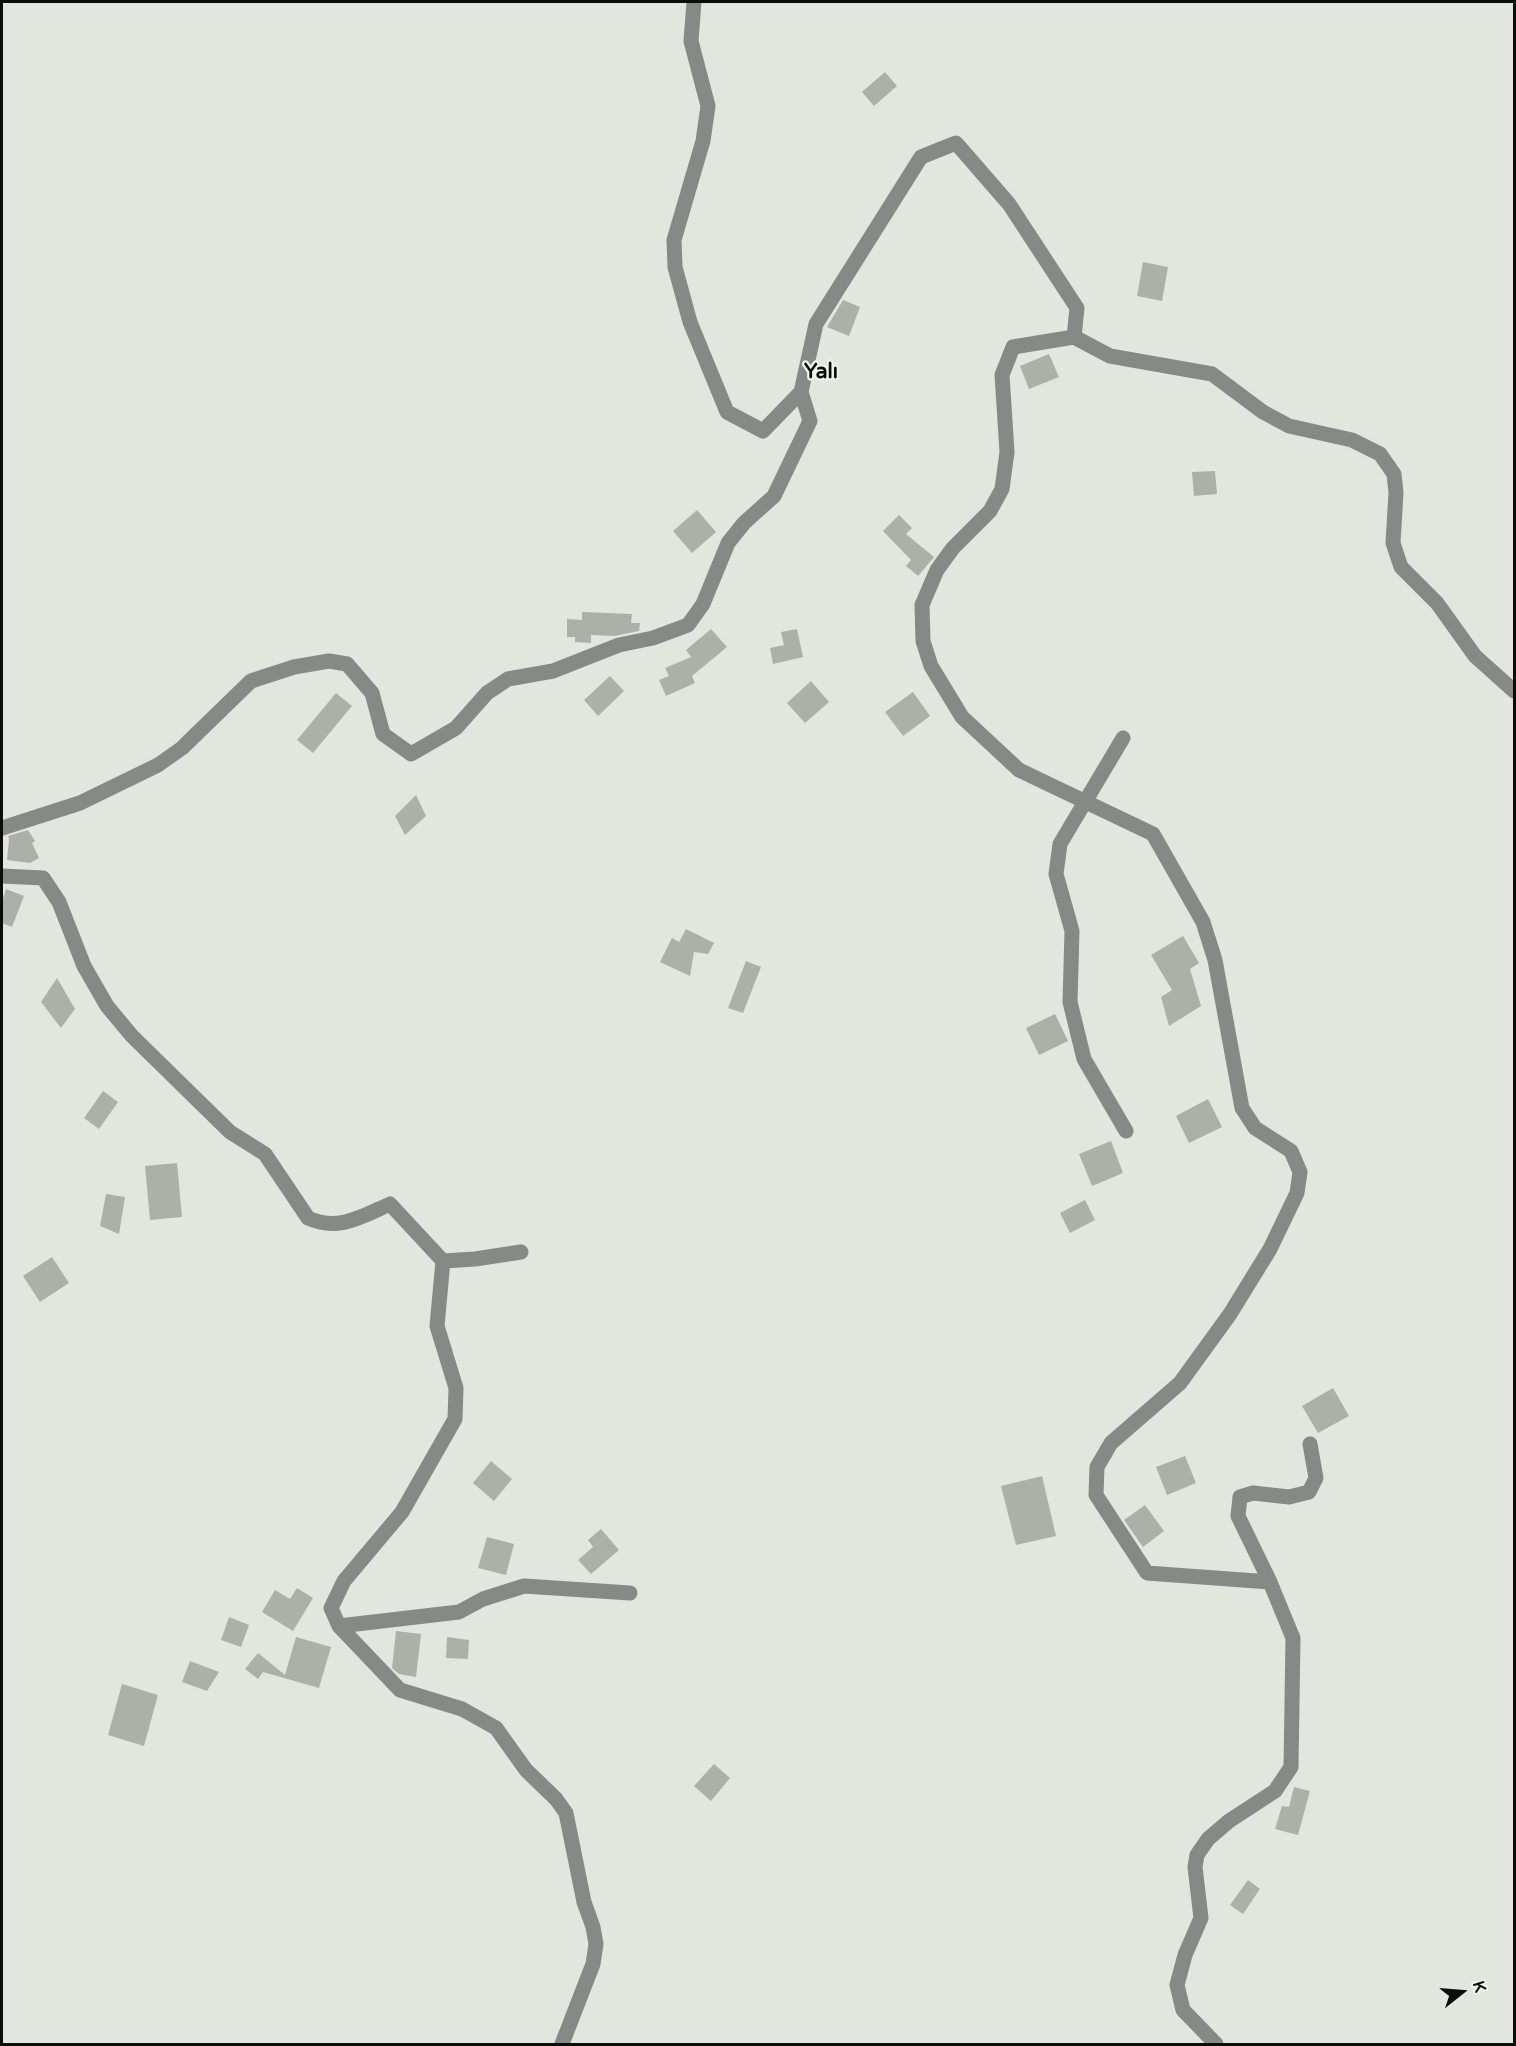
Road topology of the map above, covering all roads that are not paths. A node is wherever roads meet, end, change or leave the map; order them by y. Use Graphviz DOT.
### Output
graph roads {
  1 [pos="694,2"];
  2 [pos="1074,337"];
  3 [pos="801,392"];
  4 [pos="1515,691"];
  5 [pos="1123,738"];
  6 [pos="1084,801"];
  7 [pos="2,828"];
  8 [pos="2,876"];
  9 [pos="1126,1131"];
  10 [pos="521,1252"];
  11 [pos="443,1261"];
  12 [pos="1310,1444"];
  13 [pos="1270,1582"];
  14 [pos="630,1593"];
  15 [pos="339,1626"];
  16 [pos="562,2044"];
  17 [pos="1216,2044"];
  1 -- 3 [label="street"];
  2 -- 3 [label="street"];
  2 -- 4 [label="street"];
  2 -- 6 [label="street"];
  3 -- 7 [label="street"];
  5 -- 6 [label="street"];
  6 -- 9 [label="street"];
  6 -- 13 [label="street"];
  8 -- 11 [label="street"];
  10 -- 11 [label="street"];
  11 -- 15 [label="street"];
  12 -- 13 [label="street"];
  13 -- 17 [label="street"];
  14 -- 15 [label="street"];
  15 -- 16 [label="street"];
}
